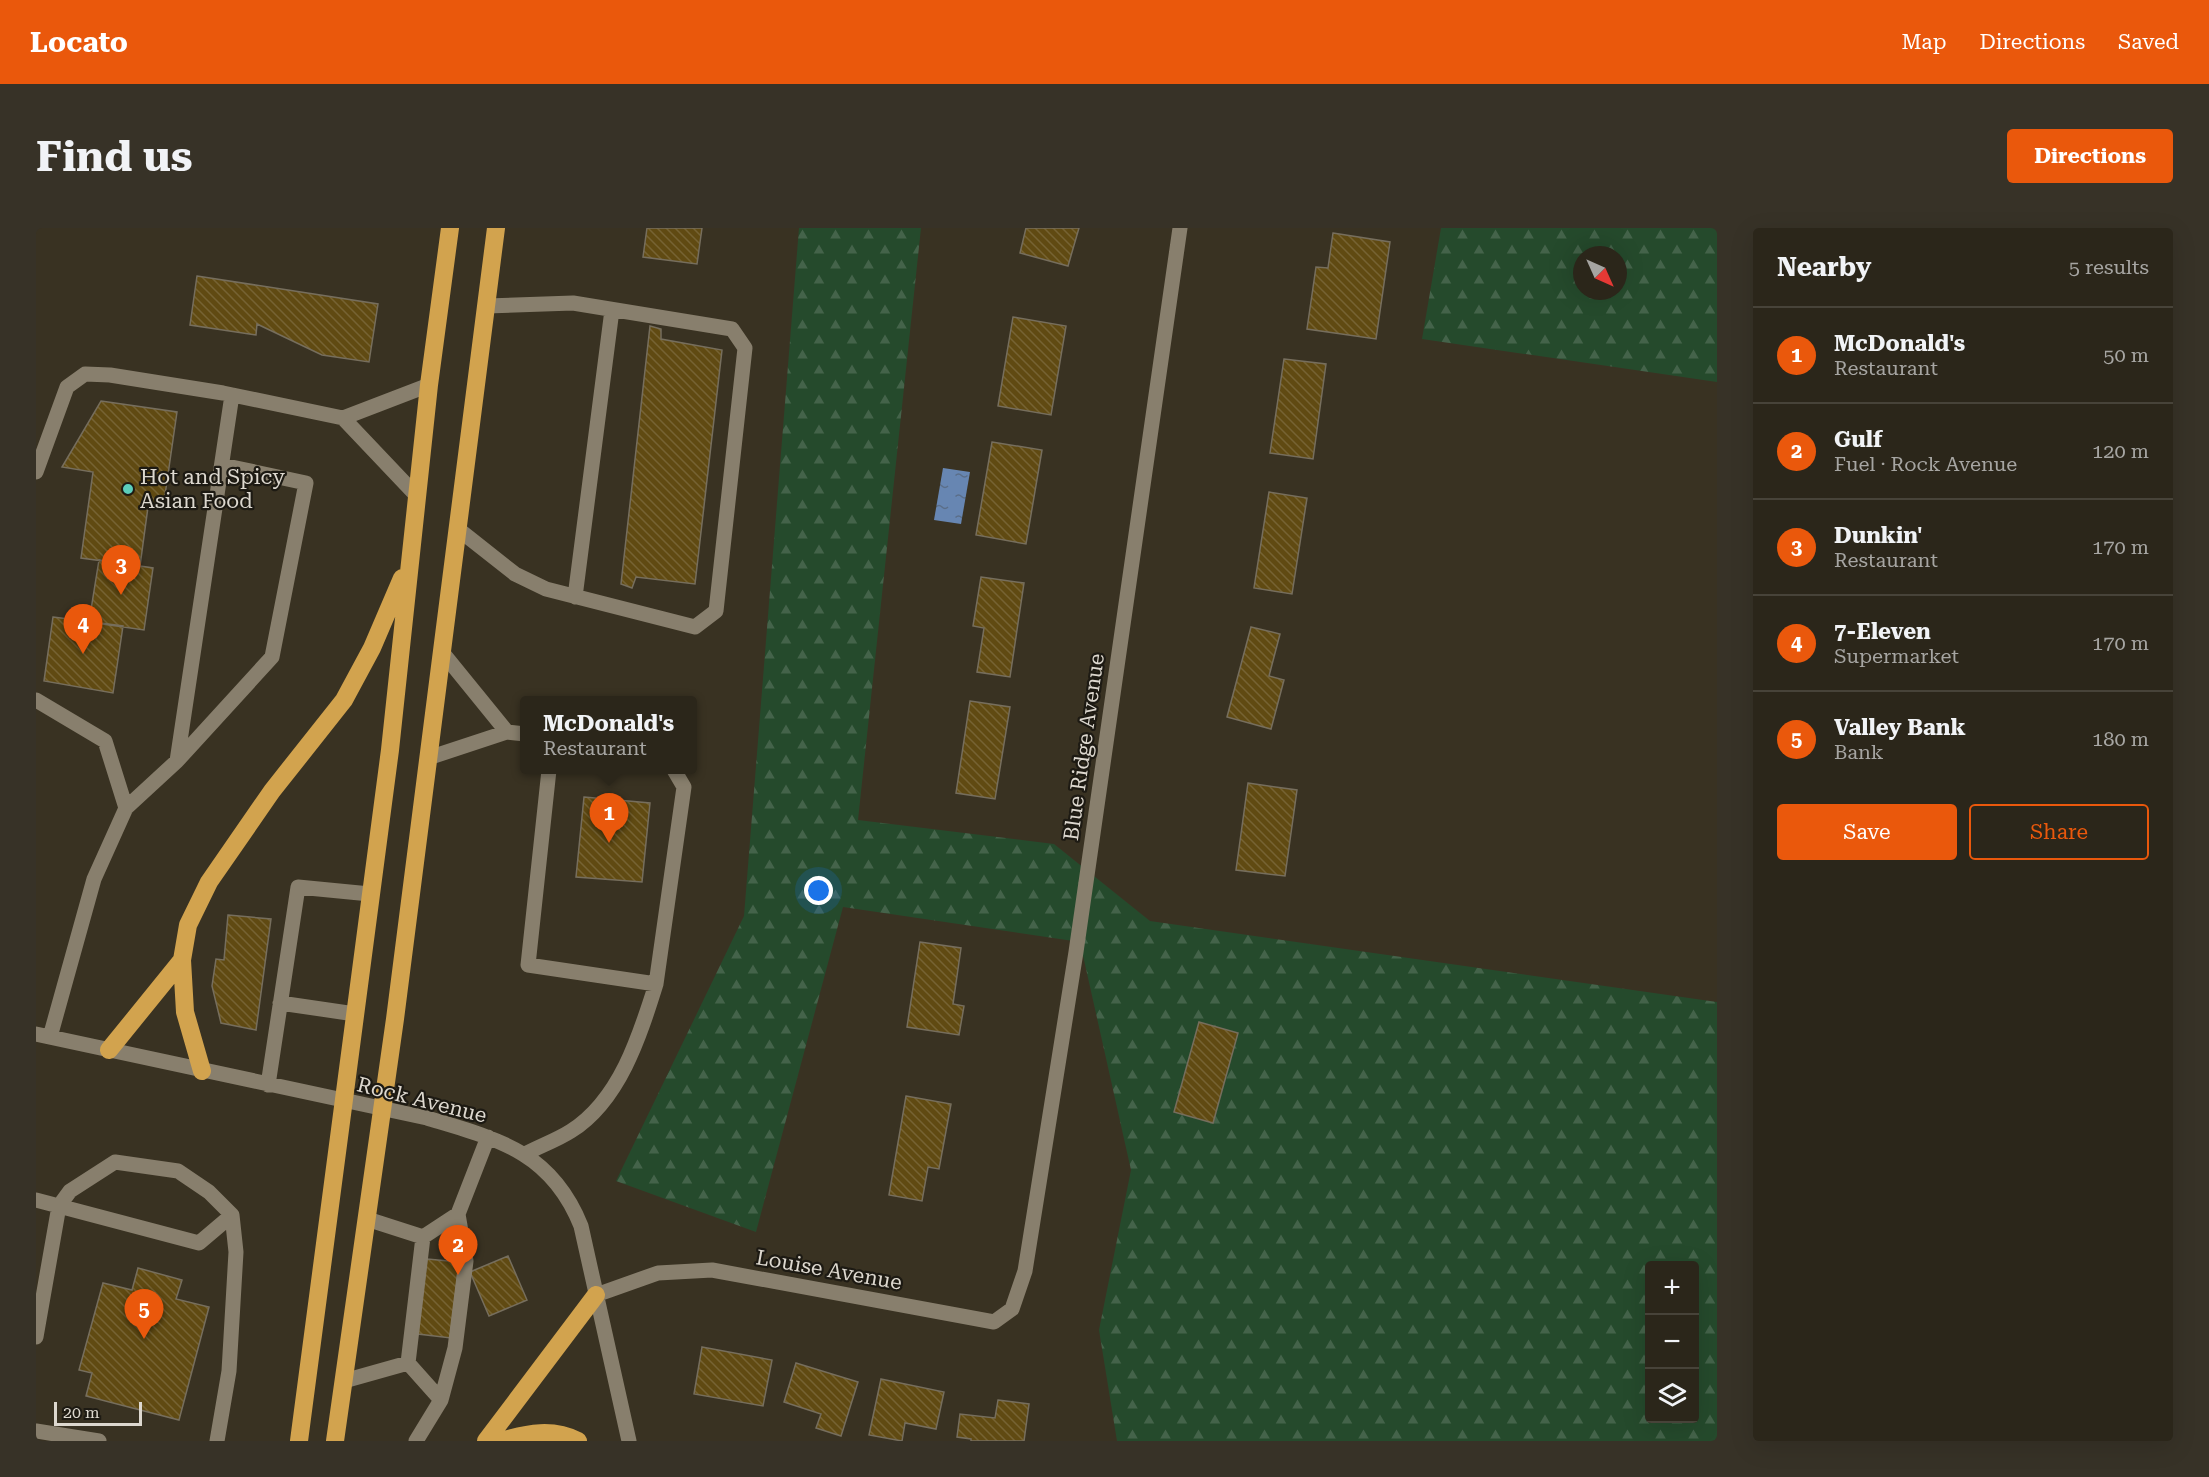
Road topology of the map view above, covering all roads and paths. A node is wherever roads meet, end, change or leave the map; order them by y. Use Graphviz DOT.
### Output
graph roads {
  1 [pos="450,228"];
  2 [pos="496,228"];
  3 [pos="1180,228"];
  4 [pos="486,306"];
  5 [pos="612,310"];
  6 [pos="429,385"];
  7 [pos="232,395"];
  8 [pos="343,418"];
  9 [pos="222,465"];
  10 [pos="36,472"];
  11 [pos="417,496"];
  12 [pos="458,529"];
  13 [pos="410,560"];
  14 [pos="575,597"];
  15 [pos="442,652"];
  16 [pos="36,700"];
  17 [pos="507,732"];
  18 [pos="520,733"];
  19 [pos="428,758"];
  20 [pos="177,761"];
  21 [pos="549,774"];
  22 [pos="676,774"];
  23 [pos="126,808"];
  24 [pos="370,894"];
  25 [pos="182,960"];
  26 [pos="656,984"];
  27 [pos="280,1003"];
  28 [pos="355,1014"];
  29 [pos="43,1035"];
  30 [pos="109,1050"];
  31 [pos="202,1071"];
  32 [pos="268,1085"];
  33 [pos="343,1102"];
  34 [pos="382,1110"];
  35 [pos="488,1137"];
  36 [pos="525,1154"];
  37 [pos="36,1200"];
  38 [pos="59,1206"];
  39 [pos="459,1214"];
  40 [pos="231,1215"];
  41 [pos="367,1219"];
  42 [pos="423,1237"];
  43 [pos="42,1269"];
  44 [pos="1025,1271"];
  45 [pos="596,1295"];
  46 [pos="36,1337"];
  47 [pos="408,1363"];
  48 [pos="344,1382"];
  49 [pos="441,1400"];
  50 [pos="36,1431"];
  51 [pos="99,1441"];
  52 [pos="217,1441"];
  53 [pos="298,1441"];
  54 [pos="335,1441"];
  55 [pos="416,1441"];
  56 [pos="486,1441"];
  57 [pos="501,1441"];
  58 [pos="578,1441"];
  59 [pos="629,1441"];
  1 -- 6 [label="highway"];
  2 -- 4 [label="highway"];
  3 -- 44 [label="street, Blue Ridge Avenue"];
  4 -- 5 [label="street"];
  4 -- 12 [label="highway"];
  5 -- 14 [label="street"];
  5 -- 14 [label="street"];
  6 -- 8 [label="street"];
  6 -- 11 [label="highway"];
  7 -- 8 [label="street"];
  7 -- 9 [label="street"];
  7 -- 10 [label="street"];
  8 -- 11 [label="street"];
  9 -- 20 [label="street"];
  9 -- 20 [label="street"];
  11 -- 13 [label="highway"];
  12 -- 14 [label="street"];
  12 -- 15 [label="highway"];
  13 -- 24 [label="highway"];
  13 -- 25 [label="highway"];
  15 -- 17 [label="street"];
  15 -- 19 [label="highway"];
  16 -- 23 [label="street"];
  17 -- 18 [label="street"];
  17 -- 19 [label="street"];
  19 -- 34 [label="highway"];
  20 -- 23 [label="street"];
  21 -- 26 [label="street"];
  22 -- 26 [label="street"];
  23 -- 29 [label="street"];
  24 -- 27 [label="street"];
  24 -- 28 [label="highway"];
  25 -- 30 [label="highway"];
  25 -- 31 [label="highway"];
  26 -- 36 [label="street"];
  27 -- 28 [label="street"];
  27 -- 32 [label="street"];
  28 -- 33 [label="highway"];
  29 -- 30 [label="street, Rock Avenue"];
  30 -- 31 [label="street, Rock Avenue"];
  31 -- 32 [label="street, Rock Avenue"];
  32 -- 33 [label="street, Rock Avenue"];
  33 -- 34 [label="street, Rock Avenue"];
  33 -- 53 [label="highway"];
  34 -- 35 [label="street, Rock Avenue"];
  34 -- 41 [label="highway"];
  35 -- 36 [label="street, Rock Avenue"];
  35 -- 39 [label="street"];
  36 -- 45 [label="street, Rock Avenue"];
  37 -- 38 [label="street"];
  38 -- 40 [label="street"];
  38 -- 40 [label="street"];
  38 -- 43 [label="street"];
  39 -- 42 [label="street"];
  39 -- 49 [label="street"];
  40 -- 52 [label="street"];
  41 -- 42 [label="street"];
  41 -- 48 [label="highway"];
  42 -- 47 [label="street"];
  43 -- 46 [label="street"];
  44 -- 45 [label="street, Louise Avenue"];
  45 -- 56 [label="highway"];
  45 -- 59 [label="street, Rock Avenue"];
  47 -- 48 [label="street"];
  47 -- 49 [label="street"];
  48 -- 54 [label="highway"];
  49 -- 55 [label="street"];
  50 -- 51 [label="street"];
  57 -- 58 [label="highway"];
}
